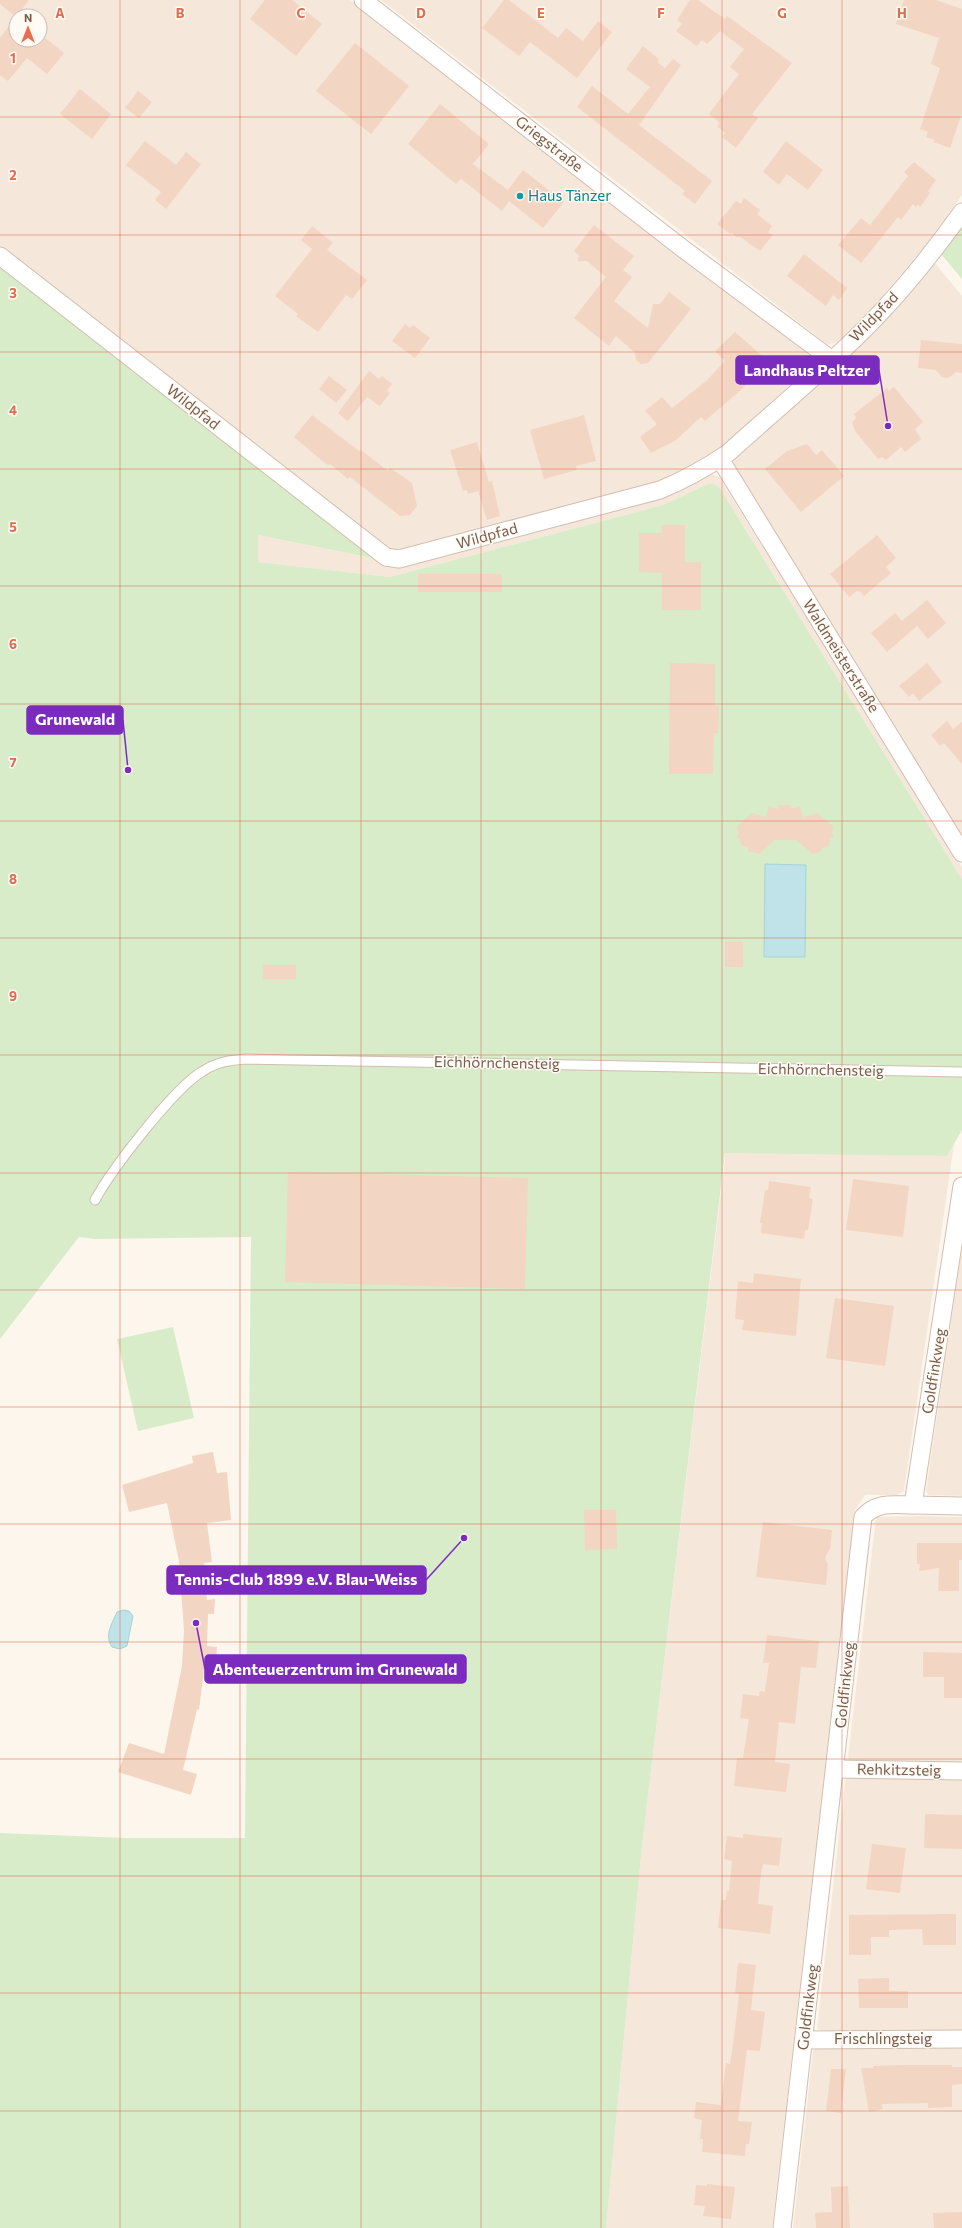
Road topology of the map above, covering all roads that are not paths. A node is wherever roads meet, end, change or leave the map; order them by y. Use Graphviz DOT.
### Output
graph roads {
  1 [pos="363,0"];
  2 [pos="962,212"];
  3 [pos="0,256"];
  4 [pos="832,360"];
  5 [pos="720,459"];
  6 [pos="962,853"];
  7 [pos="962,1072"];
  8 [pos="962,1186"];
  9 [pos="96,1200"];
  10 [pos="914,1505"];
  11 [pos="962,1506"];
  12 [pos="835,1769"];
  13 [pos="962,1771"];
  14 [pos="962,2038"];
  15 [pos="804,2040"];
  16 [pos="782,2228"];
  1 -- 4 [label="street, Griegstraße"];
  2 -- 4 [label="street, Wildpfad"];
  3 -- 5 [label="street, Wildpfad"];
  4 -- 5 [label="street, Wildpfad"];
  5 -- 6 [label="street, Waldmeisterstraße"];
  7 -- 9 [label="lane, Eichhörnchensteig"];
  8 -- 10 [label="street, Goldfinkweg"];
  10 -- 11 [label="street"];
  10 -- 12 [label="street, Goldfinkweg"];
  12 -- 13 [label="street, Rehkitzsteig"];
  12 -- 15 [label="street, Goldfinkweg"];
  14 -- 15 [label="street, Frischlingsteig"];
  15 -- 16 [label="street, Goldfinkweg"];
}
